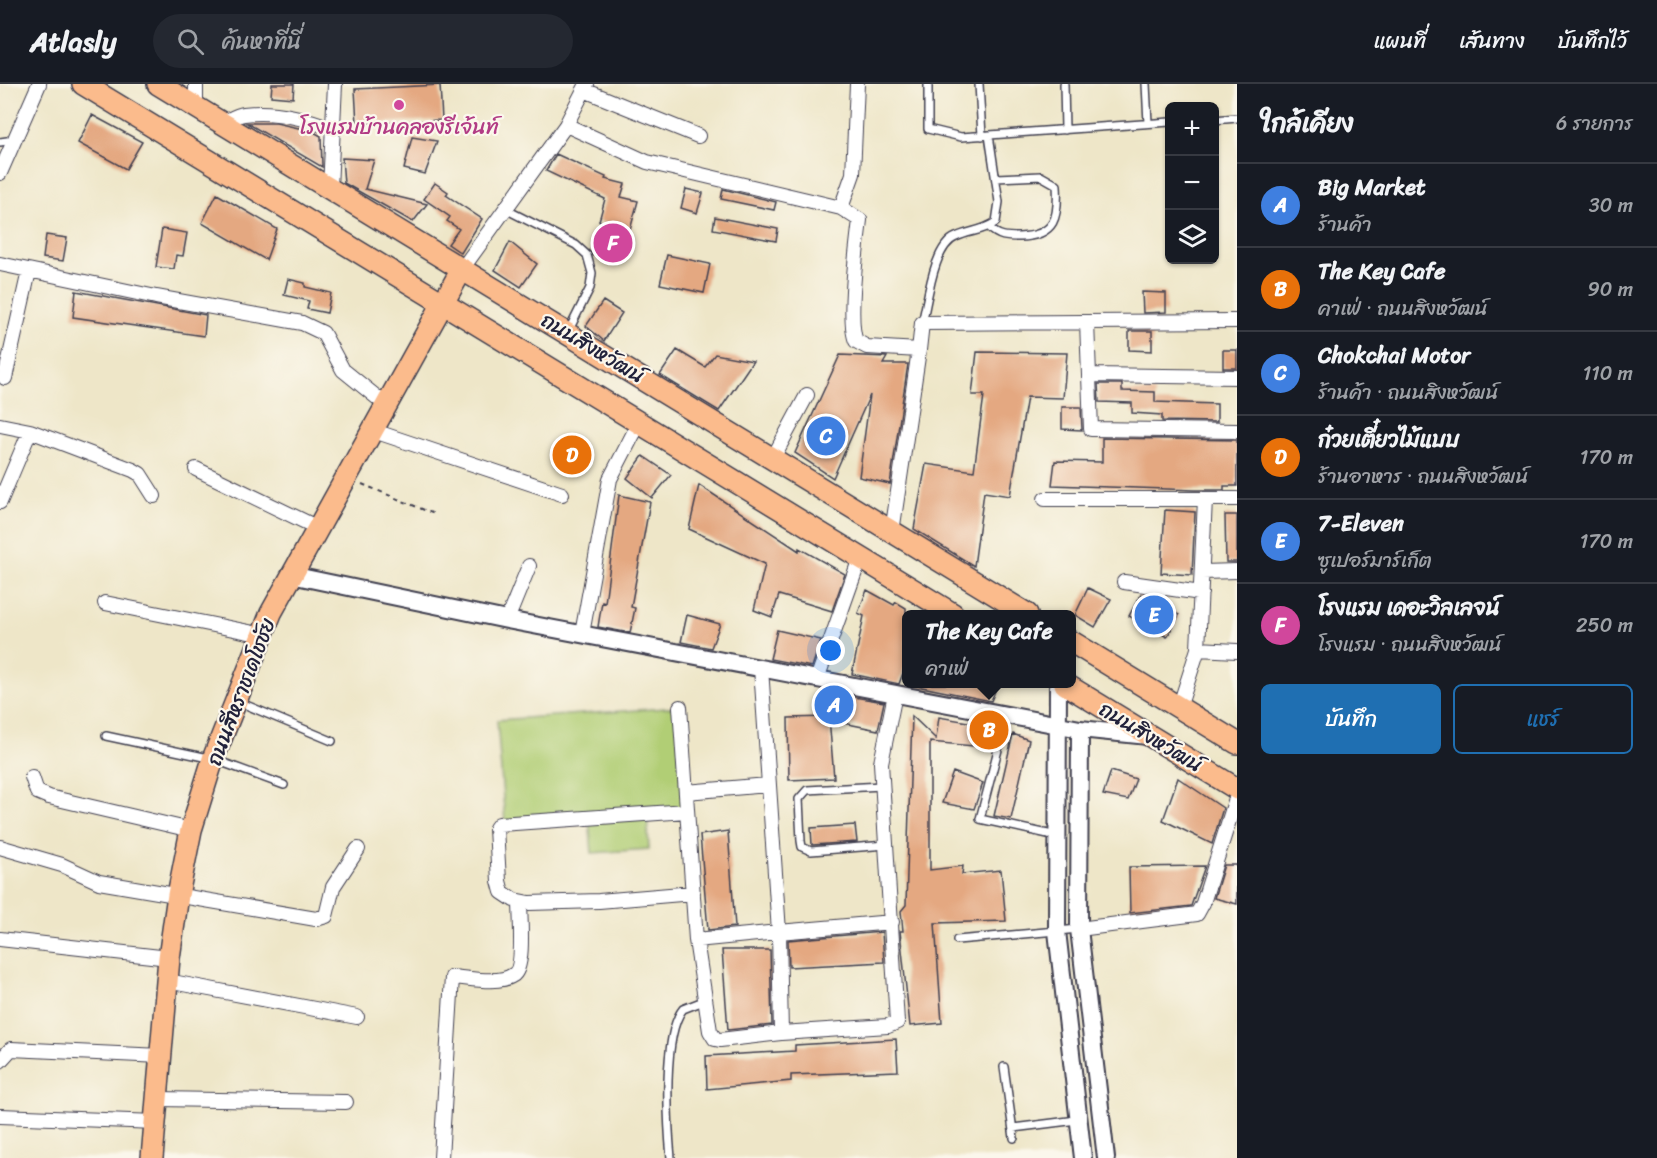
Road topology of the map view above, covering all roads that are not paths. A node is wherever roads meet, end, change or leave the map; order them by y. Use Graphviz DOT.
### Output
graph roads {
  1 [pos="39,84"];
  2 [pos="83,84"];
  3 [pos="158,84"];
  4 [pos="196,84"];
  5 [pos="335,84"];
  6 [pos="857,84"];
  7 [pos="928,84"];
  8 [pos="979,84"];
  9 [pos="1064,84"];
  10 [pos="1146,84"];
  11 [pos="585,87"];
  12 [pos="196,107"];
  13 [pos="1237,118"];
  14 [pos="1219,120"];
  15 [pos="1165,122"];
  16 [pos="222,123"];
  17 [pos="1148,123"];
  18 [pos="566,125"];
  19 [pos="332,128"];
  20 [pos="1065,130"];
  21 [pos="985,135"];
  22 [pos="698,136"];
  23 [pos="7,141"];
  24 [pos="0,173"];
  25 [pos="996,178"];
  26 [pos="330,188"];
  27 [pos="503,208"];
  28 [pos="841,208"];
  29 [pos="989,227"];
  30 [pos="0,264"];
  31 [pos="462,269"];
  32 [pos="29,271"];
  33 [pos="442,301"];
  34 [pos="1237,321"];
  35 [pos="1087,322"];
  36 [pos="922,323"];
  37 [pos="568,333"];
  38 [pos="919,350"];
  39 [pos="1091,375"];
  40 [pos="1237,377"];
  41 [pos="5,378"];
  42 [pos="807,395"];
  43 [pos="385,404"];
  44 [pos="639,423"];
  45 [pos="0,425"];
  46 [pos="371,430"];
  47 [pos="30,431"];
  48 [pos="1237,431"];
  49 [pos="773,458"];
  50 [pos="196,469"];
  51 [pos="562,494"];
  52 [pos="153,496"];
  53 [pos="1045,499"];
  54 [pos="1205,499"];
  55 [pos="1237,500"];
  56 [pos="0,502"];
  57 [pos="318,528"];
  58 [pos="892,532"];
  59 [pos="860,558"];
  60 [pos="529,566"];
  61 [pos="1237,571"];
  62 [pos="1202,572"];
  63 [pos="291,575"];
  64 [pos="1124,582"];
  65 [pos="1201,593"];
  66 [pos="105,603"];
  67 [pos="945,610"];
  68 [pos="1019,610"];
  69 [pos="507,620"];
  70 [pos="582,634"];
  71 [pos="263,635"];
  72 [pos="1076,645"];
  73 [pos="1198,650"];
  74 [pos="1237,651"];
  75 [pos="761,668"];
  76 [pos="818,679"];
  77 [pos="1058,688"];
  78 [pos="1071,688"];
  79 [pos="895,694"];
  80 [pos="237,701"];
  81 [pos="680,707"];
  82 [pos="1179,708"];
  83 [pos="1007,715"];
  84 [pos="1057,724"];
  85 [pos="1080,729"];
  86 [pos="106,736"];
  87 [pos="1149,736"];
  88 [pos="332,741"];
  89 [pos="1237,743"];
  90 [pos="213,759"];
  91 [pos="32,777"];
  92 [pos="284,785"];
  93 [pos="768,785"];
  94 [pos="882,786"];
  95 [pos="1237,789"];
  96 [pos="686,792"];
  97 [pos="1237,795"];
  98 [pos="687,811"];
  99 [pos="191,830"];
  100 [pos="1057,836"];
  101 [pos="886,845"];
  102 [pos="0,847"];
  103 [pos="358,849"];
  104 [pos="693,893"];
  105 [pos="178,896"];
  106 [pos="519,902"];
  107 [pos="892,922"];
  108 [pos="1079,929"];
  109 [pos="779,932"];
  110 [pos="1057,932"];
  111 [pos="0,939"];
  112 [pos="696,940"];
  113 [pos="957,940"];
  114 [pos="170,958"];
  115 [pos="167,981"];
  116 [pos="705,1000"];
  117 [pos="357,1017"];
  118 [pos="781,1033"];
  119 [pos="161,1056"];
  120 [pos="0,1061"];
  121 [pos="1004,1067"];
  122 [pos="158,1099"];
  123 [pos="346,1102"];
  124 [pos="0,1116"];
  125 [pos="1080,1119"];
  126 [pos="156,1122"];
  127 [pos="1013,1128"];
  128 [pos="1014,1138"];
  129 [pos="152,1158"];
  130 [pos="441,1158"];
  131 [pos="671,1158"];
  132 [pos="1083,1158"];
  133 [pos="1106,1158"];
  1 -- 23 [label="street"];
  2 -- 33 [label="main road, ถนนสิงหวัฒน์"];
  3 -- 12 [label="main road, ถนนสิงหวัฒน์"];
  4 -- 12 [label="street"];
  5 -- 19 [label="street"];
  6 -- 28 [label="street"];
  7 -- 21 [label="lane"];
  8 -- 21 [label="lane"];
  9 -- 20 [label="lane"];
  10 -- 17 [label="lane"];
  11 -- 18 [label="street"];
  11 -- 22 [label="street"];
  12 -- 16 [label="main road, ถนนสิงหวัฒน์"];
  13 -- 14 [label="lane"];
  15 -- 17 [label="lane"];
  16 -- 19 [label="street"];
  16 -- 26 [label="main road, ถนนสิงหวัฒน์"];
  17 -- 20 [label="lane"];
  18 -- 27 [label="street"];
  18 -- 28 [label="street"];
  19 -- 26 [label="street"];
  20 -- 21 [label="lane"];
  21 -- 25 [label="lane"];
  23 -- 24 [label="street"];
  25 -- 29 [label="lane"];
  25 -- 29 [label="lane"];
  26 -- 31 [label="main road, ถนนสิงหวัฒน์"];
  27 -- 31 [label="street"];
  27 -- 37 [label="lane"];
  28 -- 38 [label="street"];
  29 -- 36 [label="lane"];
  30 -- 32 [label="street"];
  31 -- 33 [label="main road, ถนนสีหราชเดโชชัย"];
  31 -- 37 [label="main road, ถนนสิงหวัฒน์"];
  32 -- 41 [label="street"];
  32 -- 43 [label="street"];
  33 -- 43 [label="main road, ถนนสีหราชเดโชชัย"];
  33 -- 44 [label="main road, ถนนสิงหวัฒน์"];
  34 -- 35 [label="street"];
  35 -- 36 [label="street"];
  35 -- 39 [label="street"];
  36 -- 38 [label="street"];
  37 -- 49 [label="main road, ถนนสิงหวัฒน์"];
  38 -- 58 [label="street"];
  39 -- 40 [label="street"];
  39 -- 48 [label="street"];
  42 -- 49 [label="street"];
  43 -- 46 [label="main road, ถนนสีหราชเดโชชัย"];
  44 -- 59 [label="main road, ถนนสิงหวัฒน์"];
  44 -- 70 [label="street"];
  45 -- 47 [label="street"];
  46 -- 51 [label="street"];
  46 -- 57 [label="main road, ถนนสีหราชเดโชชัย"];
  47 -- 52 [label="street"];
  47 -- 56 [label="street"];
  49 -- 58 [label="main road, ถนนสิงหวัฒน์"];
  50 -- 57 [label="street"];
  53 -- 54 [label="street"];
  54 -- 55 [label="street"];
  54 -- 62 [label="street"];
  57 -- 63 [label="main road, ถนนสีหราชเดโชชัย"];
  58 -- 68 [label="main road, ถนนสิงหวัฒน์"];
  59 -- 67 [label="main road, ถนนสิงหวัฒน์"];
  59 -- 76 [label="street"];
  60 -- 69 [label="street"];
  61 -- 62 [label="street"];
  62 -- 65 [label="street"];
  63 -- 69 [label="street"];
  63 -- 71 [label="main road, ถนนสีหราชเดโชชัย"];
  64 -- 65 [label="street"];
  65 -- 73 [label="street"];
  66 -- 71 [label="street"];
  69 -- 70 [label="street"];
  70 -- 75 [label="street"];
  71 -- 80 [label="main road, ถนนสีหราชเดโชชัย"];
  72 -- 82 [label="main road, ถนนสิงหวัฒน์"];
  73 -- 74 [label="street"];
  73 -- 82 [label="street"];
  75 -- 76 [label="street"];
  75 -- 93 [label="street"];
  76 -- 79 [label="street"];
  77 -- 84 [label="street"];
  78 -- 87 [label="main road, ถนนสิงหวัฒน์"];
  79 -- 83 [label="street"];
  79 -- 94 [label="street"];
  80 -- 88 [label="lane"];
  80 -- 90 [label="main road, ถนนสีหราชเดโชชัย"];
  81 -- 96 [label="street"];
  82 -- 89 [label="main road, ถนนสิงหวัฒน์"];
  83 -- 84 [label="street"];
  83 -- 100 [label="lane"];
  84 -- 85 [label="street"];
  84 -- 100 [label="street"];
  85 -- 87 [label="street"];
  85 -- 108 [label="street"];
  86 -- 90 [label="lane"];
  87 -- 95 [label="main road, ถนนสิงหวัฒน์"];
  90 -- 92 [label="lane"];
  90 -- 99 [label="main road, ถนนสีหราชเดโชชัย"];
  91 -- 99 [label="street"];
  93 -- 96 [label="street"];
  93 -- 109 [label="street"];
  94 -- 101 [label="street"];
  94 -- 101 [label="lane"];
  96 -- 98 [label="street"];
  97 -- 108 [label="street"];
  98 -- 104 [label="street"];
  98 -- 106 [label="street"];
  99 -- 105 [label="main road, ถนนสีหราชเดโชชัย"];
  100 -- 110 [label="street"];
  101 -- 107 [label="street"];
  102 -- 105 [label="street"];
  103 -- 105 [label="street"];
  104 -- 106 [label="street"];
  104 -- 112 [label="street"];
  105 -- 114 [label="main road, ถนนสีหราชเดโชชัย"];
  106 -- 130 [label="street"];
  107 -- 109 [label="street"];
  107 -- 118 [label="street"];
  108 -- 110 [label="lane"];
  108 -- 133 [label="street"];
  109 -- 112 [label="street"];
  109 -- 118 [label="street"];
  110 -- 113 [label="lane"];
  110 -- 125 [label="street"];
  111 -- 114 [label="street"];
  112 -- 116 [label="street"];
  114 -- 115 [label="main road, ถนนสีหราชเดโชชัย"];
  115 -- 117 [label="street"];
  115 -- 119 [label="main road, ถนนสีหราชเดโชชัย"];
  116 -- 118 [label="street"];
  116 -- 131 [label="lane"];
  119 -- 120 [label="street"];
  119 -- 122 [label="main road, ถนนสีหราชเดโชชัย"];
  121 -- 127 [label="lane"];
  122 -- 123 [label="street"];
  122 -- 126 [label="main road, ถนนสีหราชเดโชชัย"];
  124 -- 126 [label="street"];
  125 -- 127 [label="lane"];
  125 -- 132 [label="street"];
  126 -- 129 [label="main road, ถนนสีหราชเดโชชัย"];
  127 -- 128 [label="lane"];
}
